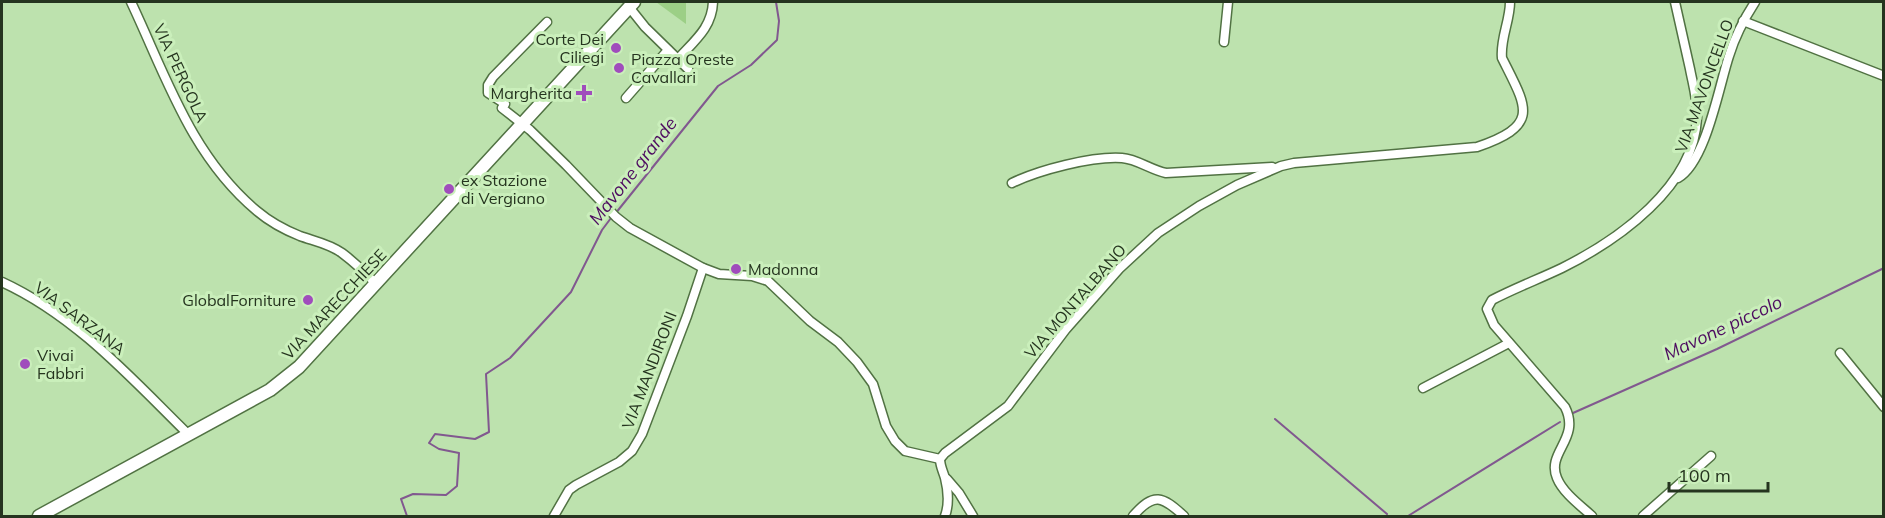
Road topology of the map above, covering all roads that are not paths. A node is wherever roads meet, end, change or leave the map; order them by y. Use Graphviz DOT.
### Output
graph roads {
  1 [pos="130,2"];
  2 [pos="713,2"];
  3 [pos="1228,2"];
  4 [pos="1510,2"];
  5 [pos="1675,2"];
  6 [pos="1755,2"];
  7 [pos="629,7"];
  8 [pos="1743,21"];
  9 [pos="547,22"];
  10 [pos="1224,42"];
  11 [pos="668,50"];
  12 [pos="677,60"];
  13 [pos="688,69"];
  14 [pos="1884,76"];
  15 [pos="626,98"];
  16 [pos="522,123"];
  17 [pos="1281,166"];
  18 [pos="1677,178"];
  19 [pos="1012,183"];
  20 [pos="703,268"];
  21 [pos="2,282"];
  22 [pos="376,284"];
  23 [pos="1509,343"];
  24 [pos="1840,353"];
  25 [pos="1423,388"];
  26 [pos="1884,407"];
  27 [pos="188,434"];
  28 [pos="1711,456"];
  29 [pos="940,459"];
  30 [pos="944,476"];
  31 [pos="39,516"];
  32 [pos="554,516"];
  33 [pos="945,516"];
  34 [pos="973,516"];
  35 [pos="1133,516"];
  36 [pos="1184,516"];
  37 [pos="1592,516"];
  38 [pos="1643,516"];
  1 -- 22 [label="street, VIA PERGOLA"];
  2 -- 12 [label="street"];
  3 -- 10 [label="street"];
  4 -- 17 [label="street, VIA MONTALBANO"];
  5 -- 18 [label="street"];
  6 -- 8 [label="street, VIA MAVONCELLO"];
  7 -- 11 [label="street"];
  7 -- 16 [label="main road, VIA MARECCHIESE"];
  8 -- 14 [label="street"];
  8 -- 18 [label="street, VIA MAVONCELLO"];
  9 -- 16 [label="street"];
  11 -- 12 [label="street"];
  11 -- 15 [label="street"];
  12 -- 13 [label="street"];
  16 -- 20 [label="street"];
  16 -- 22 [label="main road, VIA MARECCHIESE"];
  17 -- 19 [label="street, VIA MONTALBANO"];
  17 -- 29 [label="street, VIA MONTALBANO"];
  18 -- 23 [label="street, VIA MAVONCELLO"];
  20 -- 29 [label="street"];
  20 -- 32 [label="street, VIA MANDIRONI"];
  21 -- 27 [label="street, VIA SARZANA"];
  22 -- 27 [label="main road, VIA MARECCHIESE"];
  23 -- 25 [label="street"];
  23 -- 37 [label="street"];
  24 -- 26 [label="street"];
  27 -- 31 [label="main road, VIA MARECCHIESE"];
  28 -- 38 [label="street"];
  29 -- 30 [label="street"];
  30 -- 33 [label="street"];
  30 -- 34 [label="street"];
  35 -- 36 [label="street"];
}
